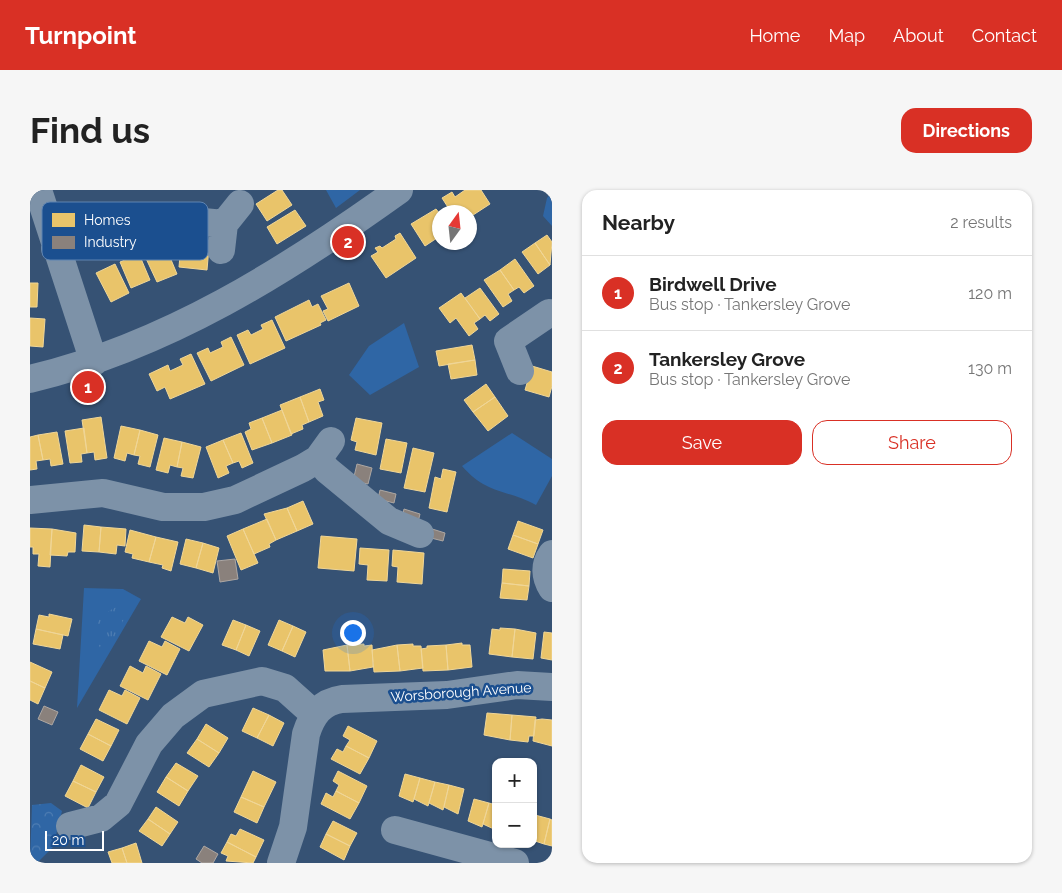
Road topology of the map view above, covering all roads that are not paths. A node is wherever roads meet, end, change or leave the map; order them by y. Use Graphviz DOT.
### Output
graph roads {
  1 [pos="38,190"];
  2 [pos="399,190"];
  3 [pos="42,204"];
  4 [pos="208,224"];
  5 [pos="228,226"];
  6 [pos="59,260"];
  7 [pos="552,314"];
  8 [pos="94,362"];
  9 [pos="520,371"];
  10 [pos="30,379"];
  11 [pos="30,500"];
  12 [pos="420,534"];
  13 [pos="552,554"];
  14 [pos="552,588"];
  15 [pos="552,687"];
  16 [pos="314,714"];
  17 [pos="70,826"];
  18 [pos="395,831"];
  19 [pos="501,861"];
  20 [pos="281,863"];
  1 -- 3 [label="street"];
  2 -- 8 [label="street"];
  4 -- 5 [label="street"];
  6 -- 8 [label="street"];
  7 -- 9 [label="street"];
  8 -- 10 [label="street"];
  11 -- 12 [label="street"];
  13 -- 14 [label="street"];
  15 -- 16 [label="street, Worsborough Avenue"];
  16 -- 17 [label="street"];
  16 -- 20 [label="street"];
  18 -- 19 [label="street"];
}
